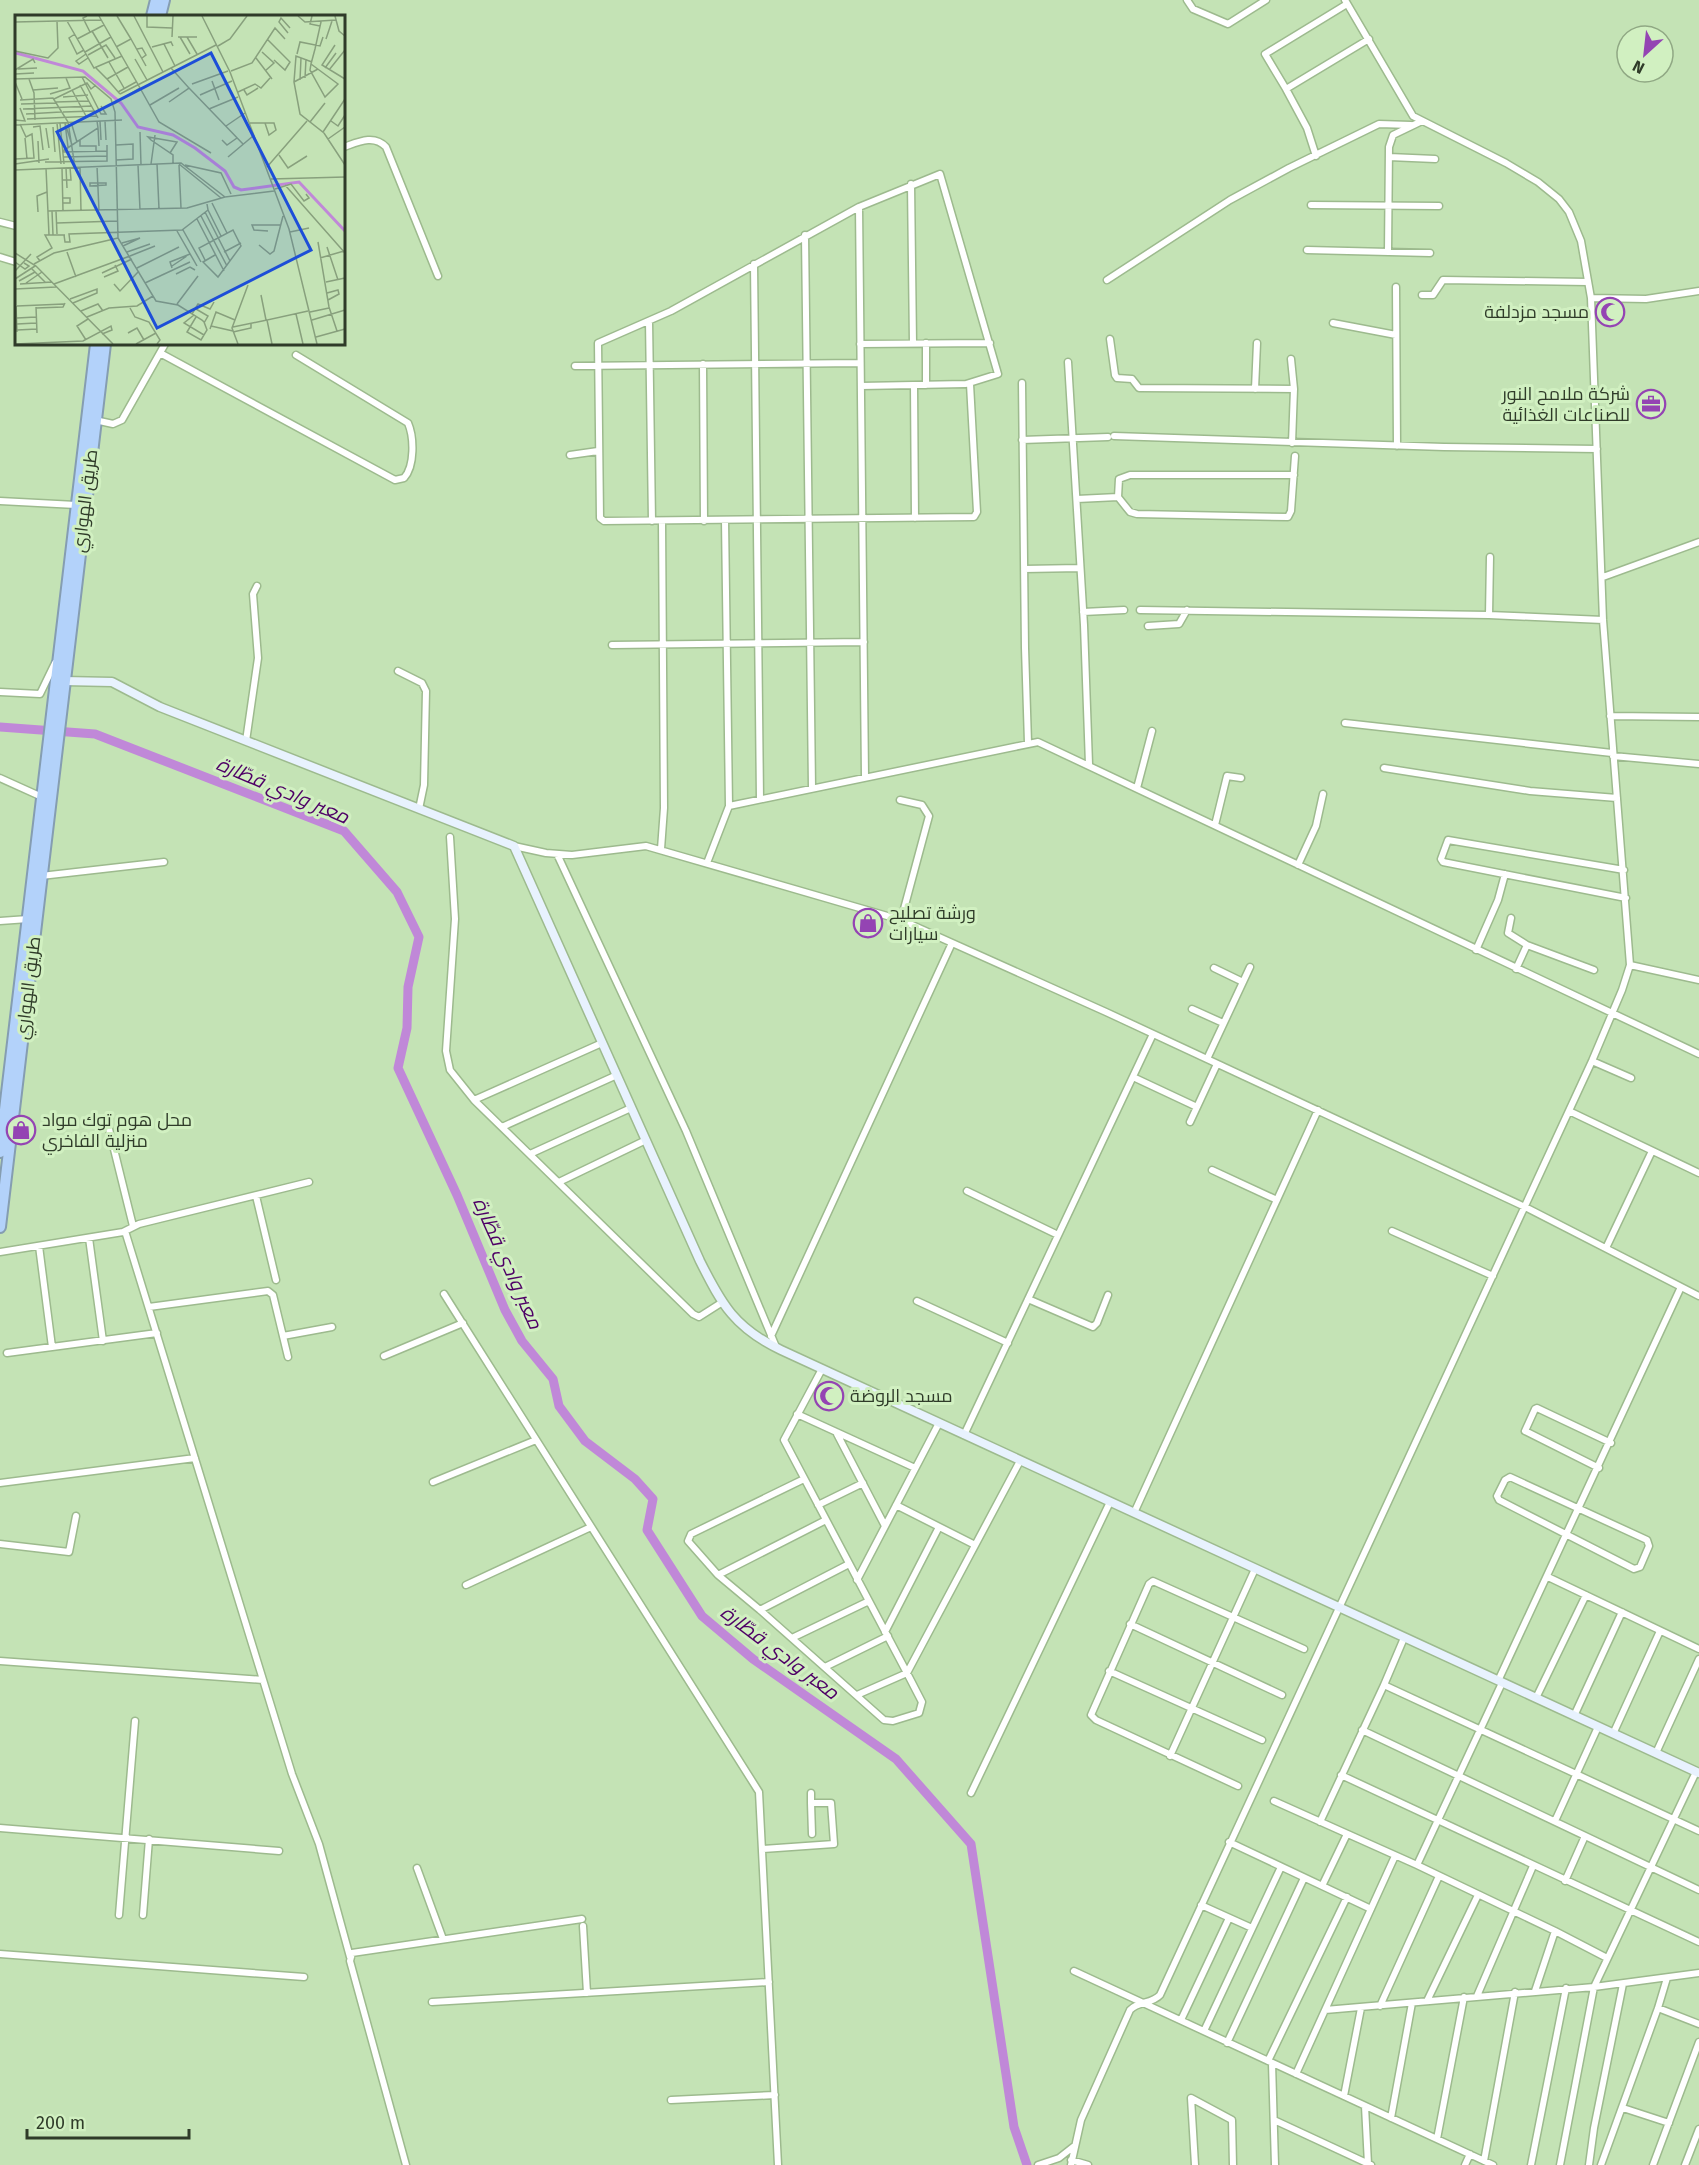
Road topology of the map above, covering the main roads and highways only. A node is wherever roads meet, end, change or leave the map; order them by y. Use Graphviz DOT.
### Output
graph roads {
  1 [pos="156,0"];
  2 [pos="164,0"];
  3 [pos="152,15"];
  4 [pos="160,15"];
  5 [pos="96,345"];
  6 [pos="105,345"];
  7 [pos="58,694"];
  8 [pos="51,749"];
  9 [pos="7,1131"];
  10 [pos="0,1152"];
  11 [pos="0,1227"];
  1 -- 3 [label="highway"];
  2 -- 4 [label="highway"];
  5 -- 7 [label="highway, طريق الهواري"];
  6 -- 7 [label="highway, طريق الهواري"];
  7 -- 8 [label="highway"];
  8 -- 9 [label="highway, طريق الهواري"];
  8 -- 9 [label="highway, طريق الهواري"];
  9 -- 10 [label="highway, طريق الهواري"];
  9 -- 11 [label="highway, طريق الهواري"];
}
